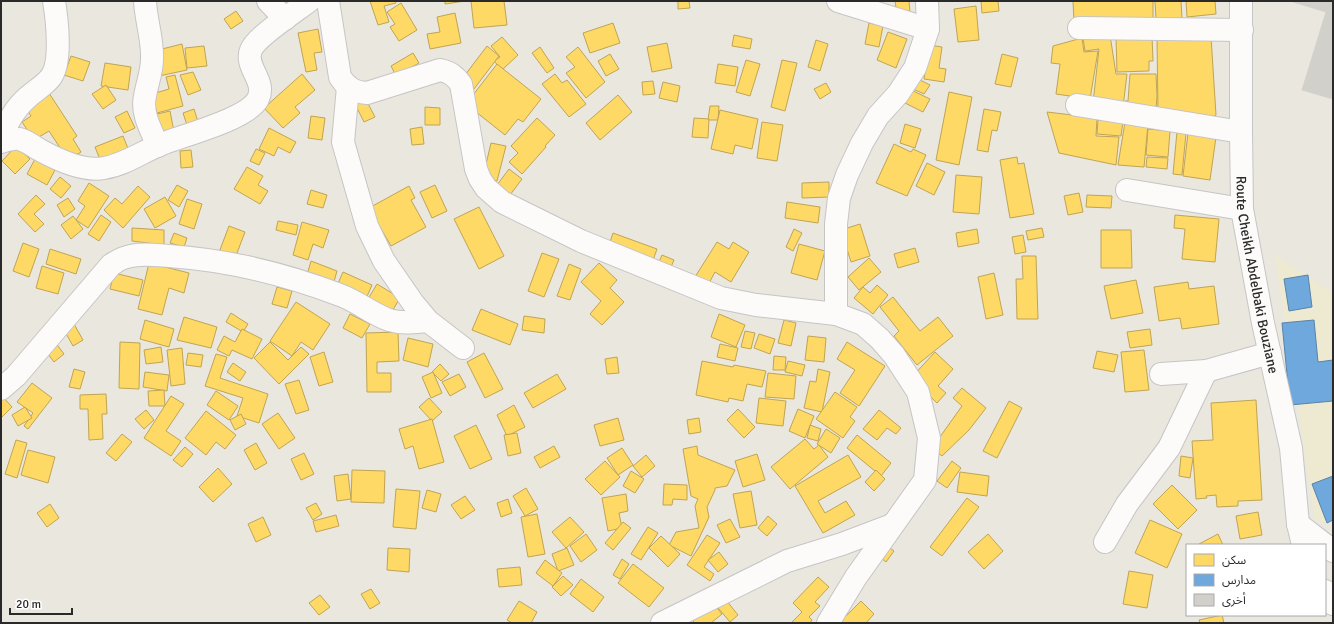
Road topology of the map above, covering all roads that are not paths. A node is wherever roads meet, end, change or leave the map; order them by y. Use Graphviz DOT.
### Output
graph roads {
  1 [pos="54,1"];
  2 [pos="145,1"];
  3 [pos="268,1"];
  4 [pos="308,1"];
  5 [pos="328,1"];
  6 [pos="838,1"];
  7 [pos="926,1"];
  8 [pos="1242,1"];
  9 [pos="285,19"];
  10 [pos="1079,28"];
  11 [pos="928,29"];
  12 [pos="1242,30"];
  13 [pos="348,87"];
  14 [pos="1077,105"];
  15 [pos="1241,132"];
  16 [pos="1,138"];
  17 [pos="1,142"];
  18 [pos="158,146"];
  19 [pos="1127,190"];
  20 [pos="1242,209"];
  21 [pos="836,314"];
  22 [pos="428,321"];
  23 [pos="463,348"];
  24 [pos="1270,353"];
  25 [pos="1206,371"];
  26 [pos="1161,374"];
  27 [pos="1,389"];
  28 [pos="1298,524"];
  29 [pos="892,525"];
  30 [pos="1105,542"];
  31 [pos="1303,544"];
  32 [pos="1324,544"];
  33 [pos="1326,593"];
  34 [pos="1333,604"];
  35 [pos="662,623"];
  36 [pos="828,623"];
  1 -- 16 [label="street"];
  2 -- 18 [label="street"];
  3 -- 9 [label="street"];
  4 -- 9 [label="street"];
  5 -- 13 [label="street"];
  6 -- 11 [label="street"];
  7 -- 11 [label="street"];
  8 -- 12 [label="street, Route Cheikh Abdelbaki Bouziane"];
  9 -- 18 [label="street"];
  10 -- 12 [label="street"];
  11 -- 21 [label="street"];
  12 -- 15 [label="street, Route Cheikh Abdelbaki Bouziane"];
  13 -- 21 [label="street"];
  13 -- 22 [label="street"];
  14 -- 15 [label="street"];
  15 -- 20 [label="street, Route Cheikh Abdelbaki Bouziane"];
  17 -- 18 [label="street"];
  19 -- 20 [label="street"];
  20 -- 24 [label="street, Route Cheikh Abdelbaki Bouziane"];
  21 -- 29 [label="street"];
  22 -- 23 [label="street"];
  22 -- 27 [label="street"];
  24 -- 25 [label="street"];
  24 -- 28 [label="street, Route Cheikh Abdelbaki Bouziane"];
  25 -- 26 [label="street"];
  25 -- 30 [label="street"];
  28 -- 31 [label="street, Route Cheikh Abdelbaki Bouziane"];
  28 -- 32 [label="street"];
  29 -- 35 [label="street"];
  29 -- 36 [label="street"];
  33 -- 34 [label="street"];
}
